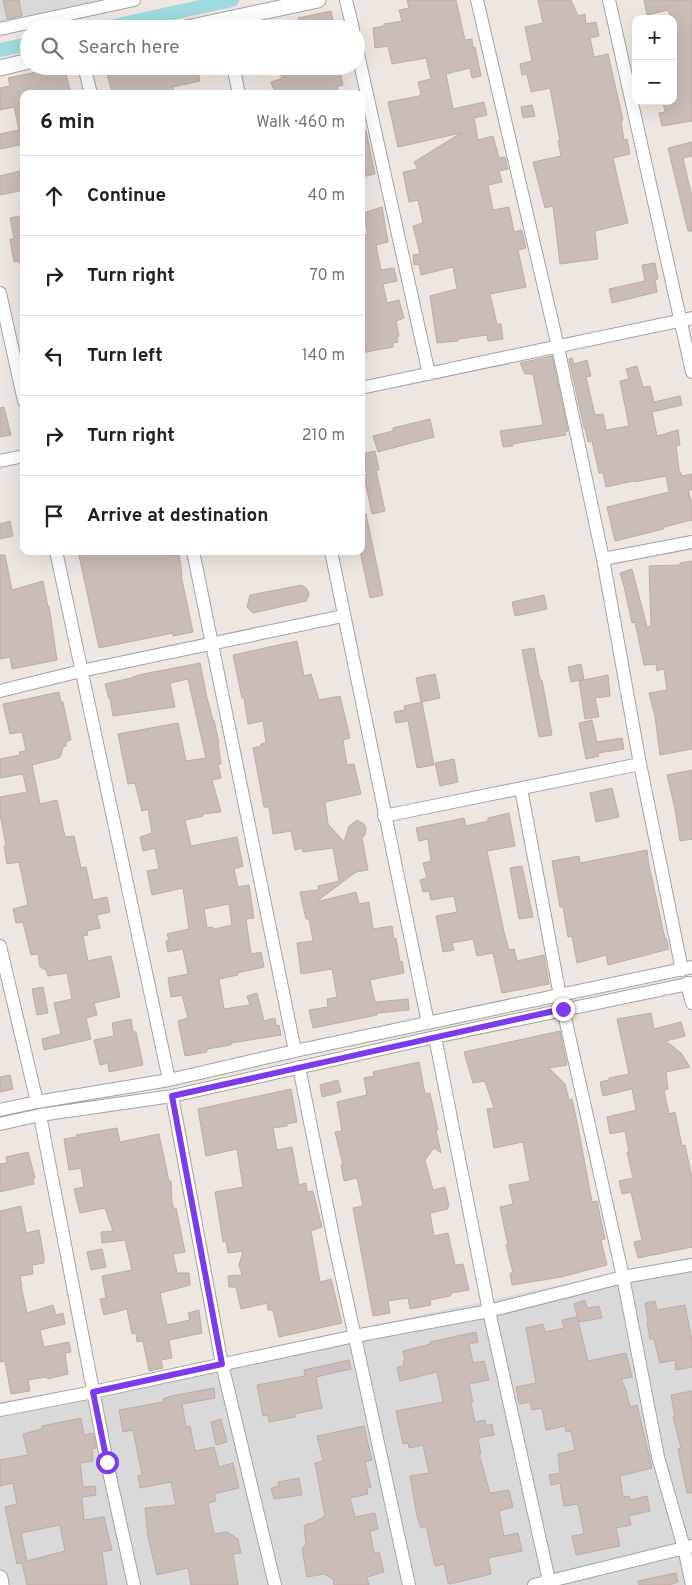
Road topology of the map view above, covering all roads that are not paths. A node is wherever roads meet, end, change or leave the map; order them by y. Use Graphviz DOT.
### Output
graph roads {
  1 [pos="134,0"];
  2 [pos="318,0"];
  3 [pos="346,0"];
  4 [pos="477,0"];
  5 [pos="609,0"];
  6 [pos="42,20"];
  7 [pos="240,20"];
  8 [pos="351,20"];
  9 [pos="20,25"];
  10 [pos="0,29"];
  11 [pos="20,63"];
  12 [pos="0,68"];
  13 [pos="86,75"];
  14 [pos="235,75"];
  15 [pos="363,75"];
  16 [pos="90,90"];
  17 [pos="238,90"];
  18 [pos="0,293"];
  19 [pos="686,320"];
  20 [pos="558,347"];
  21 [pos="692,372"];
  22 [pos="429,374"];
  23 [pos="20,383"];
  24 [pos="365,387"];
  25 [pos="20,457"];
  26 [pos="0,461"];
  27 [pos="692,542"];
  28 [pos="57,555"];
  29 [pos="194,555"];
  30 [pos="332,555"];
  31 [pos="603,559"];
  32 [pos="343,616"];
  33 [pos="212,644"];
  34 [pos="81,671"];
  35 [pos="0,691"];
  36 [pos="640,764"];
  37 [pos="521,789"];
  38 [pos="384,816"];
  39 [pos="0,946"];
  40 [pos="687,968"];
  41 [pos="690,983"];
  42 [pos="560,996"];
  43 [pos="692,1003"];
  44 [pos="563,1009"];
  45 [pos="428,1023"];
  46 [pos="435,1037"];
  47 [pos="295,1051"];
  48 [pos="299,1067"];
  49 [pos="169,1080"];
  50 [pos="172,1096"];
  51 [pos="37,1102"];
  52 [pos="0,1110"];
  53 [pos="40,1115"];
  54 [pos="0,1124"];
  55 [pos="692,1265"];
  56 [pos="623,1277"];
  57 [pos="489,1311"];
  58 [pos="355,1336"];
  59 [pos="222,1364"];
  60 [pos="93,1392"];
  61 [pos="0,1410"];
  62 [pos="688,1547"];
  63 [pos="0,1578"];
  64 [pos="550,1584"];
  65 [pos="2,1585"];
  66 [pos="134,1585"];
  67 [pos="275,1585"];
  68 [pos="408,1585"];
  69 [pos="534,1585"];
  70 [pos="692,1585"];
  1 -- 6 [label="street"];
  2 -- 7 [label="street"];
  3 -- 8 [label="street"];
  4 -- 20 [label="street"];
  5 -- 19 [label="street"];
  9 -- 10 [label="street"];
  11 -- 12 [label="street"];
  13 -- 16 [label="street"];
  14 -- 17 [label="street"];
  15 -- 22 [label="street"];
  18 -- 23 [label="street"];
  19 -- 20 [label="street"];
  19 -- 21 [label="street"];
  20 -- 22 [label="street"];
  20 -- 31 [label="street"];
  22 -- 24 [label="street"];
  25 -- 26 [label="street"];
  27 -- 31 [label="street"];
  28 -- 34 [label="street"];
  29 -- 33 [label="street"];
  30 -- 32 [label="street"];
  31 -- 36 [label="street"];
  32 -- 33 [label="street"];
  32 -- 38 [label="street"];
  33 -- 34 [label="street"];
  33 -- 47 [label="street"];
  34 -- 35 [label="street"];
  34 -- 49 [label="street"];
  36 -- 37 [label="street"];
  36 -- 40 [label="street"];
  37 -- 38 [label="street"];
  37 -- 42 [label="street"];
  38 -- 45 [label="street"];
  39 -- 51 [label="street"];
  40 -- 42 [label="street"];
  41 -- 43 [label="street"];
  41 -- 44 [label="street"];
  42 -- 45 [label="street"];
  44 -- 46 [label="street"];
  44 -- 56 [label="street"];
  45 -- 47 [label="street"];
  46 -- 48 [label="street"];
  46 -- 57 [label="street"];
  47 -- 49 [label="street"];
  48 -- 50 [label="street"];
  48 -- 58 [label="street"];
  49 -- 51 [label="street"];
  50 -- 53 [label="street"];
  50 -- 59 [label="street"];
  51 -- 52 [label="street"];
  53 -- 54 [label="street"];
  53 -- 60 [label="street"];
  55 -- 56 [label="street"];
  56 -- 57 [label="street"];
  56 -- 62 [label="street"];
  57 -- 58 [label="street"];
  57 -- 64 [label="street"];
  58 -- 59 [label="street"];
  58 -- 68 [label="street"];
  59 -- 60 [label="street"];
  59 -- 67 [label="street"];
  60 -- 61 [label="street"];
  60 -- 66 [label="street"];
  62 -- 64 [label="street"];
  62 -- 70 [label="street"];
  63 -- 65 [label="street"];
  64 -- 69 [label="street"];
}
